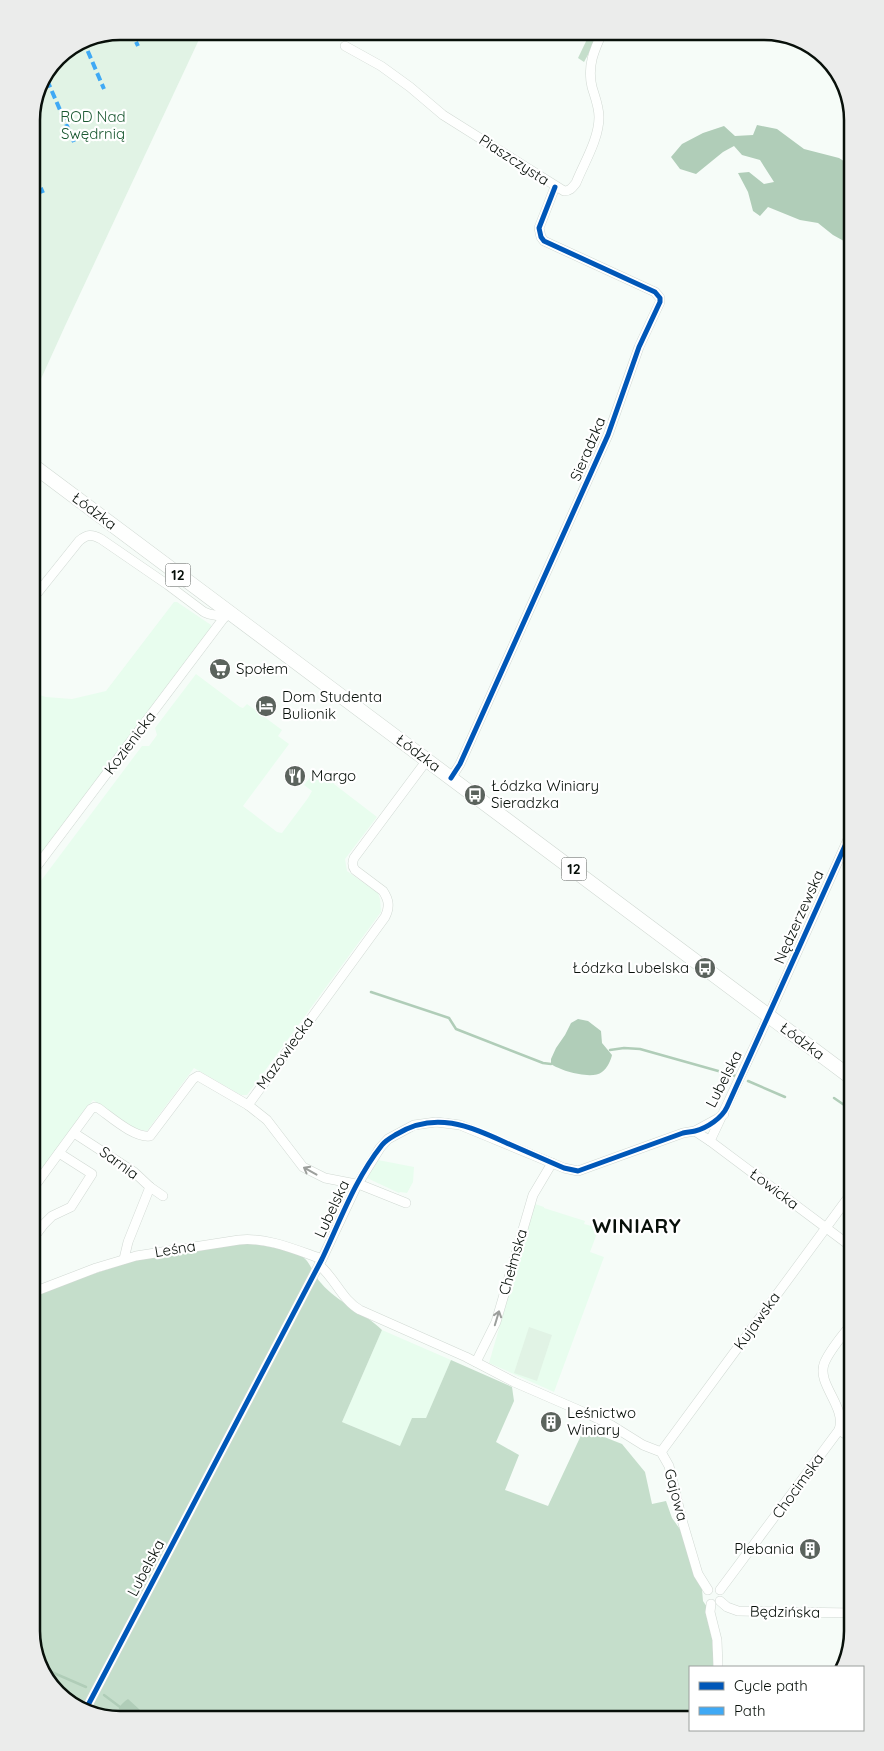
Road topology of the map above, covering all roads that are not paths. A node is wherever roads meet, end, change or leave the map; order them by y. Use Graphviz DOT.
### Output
graph roads {
  1 [pos="599,40"];
  2 [pos="345,46"];
  3 [pos="555,187"];
  4 [pos="40,471"];
  5 [pos="40,589"];
  6 [pos="227,614"];
  7 [pos="427,760"];
  8 [pos="451,778"];
  9 [pos="844,848"];
  10 [pos="40,862"];
  11 [pos="769,1016"];
  12 [pos="844,1072"];
  13 [pos="248,1105"];
  14 [pos="724,1114"];
  15 [pos="695,1131"];
  16 [pos="74,1133"];
  17 [pos="710,1141"];
  18 [pos="59,1153"];
  19 [pos="552,1163"];
  20 [pos="40,1179"];
  21 [pos="357,1185"];
  22 [pos="150,1187"];
  23 [pos="163,1196"];
  24 [pos="406,1203"];
  25 [pos="844,1203"];
  26 [pos="825,1228"];
  27 [pos="40,1229"];
  28 [pos="844,1242"];
  29 [pos="124,1259"];
  30 [pos="320,1262"];
  31 [pos="40,1290"];
  32 [pos="844,1334"];
  33 [pos="476,1362"];
  34 [pos="839,1430"];
  35 [pos="844,1433"];
  36 [pos="661,1452"];
  37 [pos="708,1590"];
  38 [pos="720,1590"];
  39 [pos="716,1602"];
  40 [pos="844,1613"];
  41 [pos="718,1666"];
  42 [pos="88,1704"];
  1 -- 3 [label="street, Piaszczysta"];
  2 -- 3 [label="street, Piaszczysta"];
  3 -- 8 [label="street, Sieradzka"];
  4 -- 6 [label="main road, Łódzka / 12"];
  5 -- 6 [label="street"];
  6 -- 7 [label="main road, Łódzka / 12"];
  6 -- 10 [label="street, Kozienicka"];
  7 -- 8 [label="main road, Łódzka / 12"];
  7 -- 13 [label="street, Mazowiecka"];
  8 -- 11 [label="main road, Łódzka / 12"];
  9 -- 11 [label="street, Nędzerzewska"];
  11 -- 12 [label="main road, Łódzka / 12"];
  11 -- 14 [label="street, Lubelska"];
  13 -- 16 [label="street, Mazowiecka"];
  21 -- 13 [label="street, one-way"];
  14 -- 15 [label="street, Lubelska"];
  14 -- 17 [label="street"];
  15 -- 17 [label="street, Łowicka"];
  15 -- 19 [label="street, Lubelska"];
  16 -- 18 [label="street, Mazowiecka"];
  16 -- 22 [label="street, Sarnia"];
  17 -- 26 [label="street, Łowicka"];
  18 -- 20 [label="street, Mazowiecka"];
  18 -- 27 [label="street"];
  19 -- 21 [label="street, Lubelska"];
  33 -- 19 [label="street, Chełmska, one-way"];
  21 -- 24 [label="street"];
  21 -- 30 [label="street, Lubelska"];
  22 -- 23 [label="street, Sarnia"];
  22 -- 29 [label="street"];
  25 -- 26 [label="street, Kujawska"];
  26 -- 28 [label="street, Łowicka"];
  26 -- 36 [label="street, Kujawska"];
  29 -- 30 [label="street, Leśna"];
  29 -- 31 [label="street, Leśna"];
  30 -- 33 [label="street"];
  30 -- 42 [label="street, Lubelska"];
  32 -- 34 [label="street"];
  33 -- 36 [label="street, Gajowa"];
  34 -- 35 [label="street"];
  34 -- 38 [label="street, Chocimska"];
  36 -- 37 [label="street, Gajowa"];
  37 -- 38 [label="street"];
  37 -- 39 [label="street"];
  38 -- 39 [label="street"];
  39 -- 40 [label="street, Będzińska"];
  39 -- 41 [label="street"];
}
